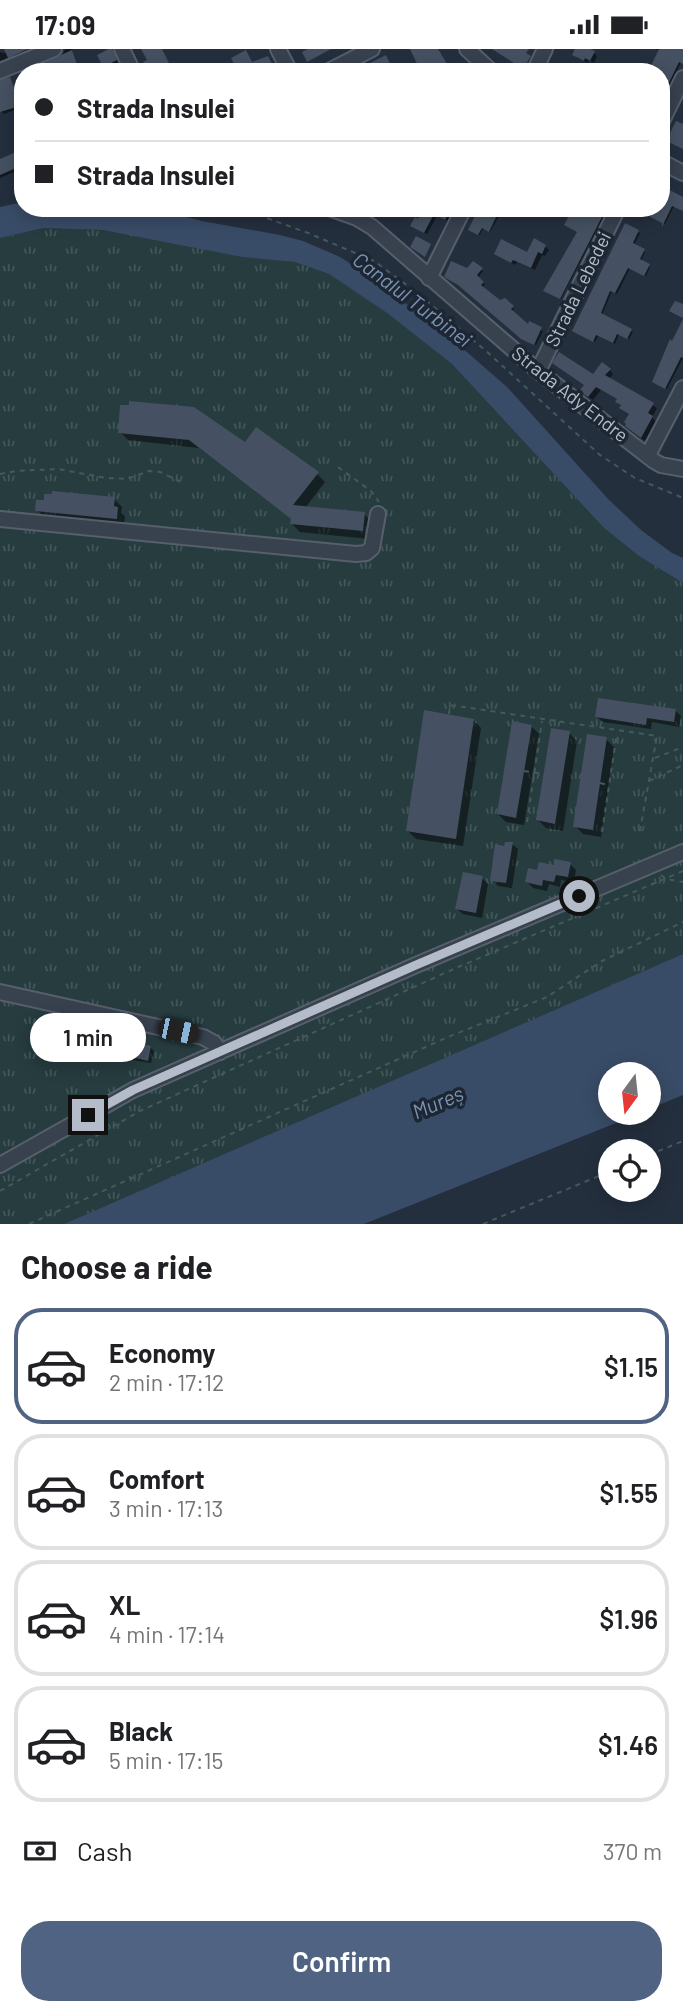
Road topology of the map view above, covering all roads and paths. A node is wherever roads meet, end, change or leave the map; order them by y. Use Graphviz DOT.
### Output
graph roads {
  1 [pos="54,49"];
  2 [pos="372,49"];
  3 [pos="467,49"];
  4 [pos="20,63"];
  5 [pos="345,63"];
  6 [pos="482,63"];
  7 [pos="683,78"];
  8 [pos="670,105"];
  9 [pos="264,217"];
  10 [pos="361,217"];
  11 [pos="460,217"];
  12 [pos="614,217"];
  13 [pos="429,278"];
  14 [pos="538,371"];
  15 [pos="683,388"];
  16 [pos="648,455"];
  17 [pos="338,467"];
  18 [pos="683,469"];
  19 [pos="0,474"];
  20 [pos="181,482"];
  21 [pos="683,498"];
  22 [pos="378,514"];
  23 [pos="0,519"];
  24 [pos="449,714"];
  25 [pos="523,717"];
  26 [pos="542,720"];
  27 [pos="522,723"];
  28 [pos="561,723"];
  29 [pos="598,728"];
  30 [pos="560,729"];
  31 [pos="617,731"];
  32 [pos="597,736"];
  33 [pos="683,747"];
  34 [pos="653,759"];
  35 [pos="683,765"];
  36 [pos="524,771"];
  37 [pos="533,773"];
  38 [pos="543,774"];
  39 [pos="649,781"];
  40 [pos="600,783"];
  41 [pos="609,785"];
  42 [pos="527,822"];
  43 [pos="602,832"];
  44 [pos="639,836"];
  45 [pos="683,852"];
  46 [pos="650,866"];
  47 [pos="683,871"];
  48 [pos="666,879"];
  49 [pos="683,882"];
  50 [pos="683,922"];
  51 [pos="0,992"];
  52 [pos="220,1052"];
  53 [pos="683,1141"];
  54 [pos="661,1150"];
  55 [pos="0,1165"];
  56 [pos="598,1176"];
  57 [pos="0,1191"];
  58 [pos="29,1224"];
  59 [pos="483,1224"];
  1 -- 4 [label="street"];
  2 -- 5 [label="street"];
  3 -- 6 [label="street"];
  7 -- 8 [label="street"];
  9 -- 21 [label="path"];
  10 -- 13 [label="street, Strada Ady Endre"];
  11 -- 13 [label="street"];
  12 -- 14 [label="street, Strada Lebedei"];
  13 -- 14 [label="street, Strada Ady Endre"];
  14 -- 16 [label="street, Strada Ady Endre"];
  15 -- 16 [label="street"];
  16 -- 18 [label="street, Strada Ady Endre"];
  17 -- 22 [label="path"];
  19 -- 20 [label="path"];
  22 -- 23 [label="street"];
  24 -- 25 [label="path"];
  25 -- 26 [label="path"];
  25 -- 27 [label="path"];
  26 -- 28 [label="path"];
  26 -- 37 [label="path"];
  28 -- 29 [label="path"];
  28 -- 30 [label="path"];
  29 -- 31 [label="path"];
  29 -- 32 [label="path"];
  31 -- 34 [label="path"];
  31 -- 41 [label="path"];
  33 -- 34 [label="path"];
  34 -- 39 [label="path"];
  35 -- 39 [label="path"];
  36 -- 37 [label="path"];
  37 -- 38 [label="path"];
  37 -- 42 [label="path"];
  39 -- 44 [label="path"];
  40 -- 41 [label="path"];
  41 -- 43 [label="path"];
  45 -- 46 [label="street"];
  46 -- 48 [label="path"];
  46 -- 52 [label="street"];
  47 -- 48 [label="path"];
  48 -- 49 [label="path"];
  48 -- 57 [label="path"];
  50 -- 58 [label="path"];
  51 -- 52 [label="street"];
  52 -- 55 [label="street"];
  53 -- 54 [label="path"];
  56 -- 59 [label="path"];
}
